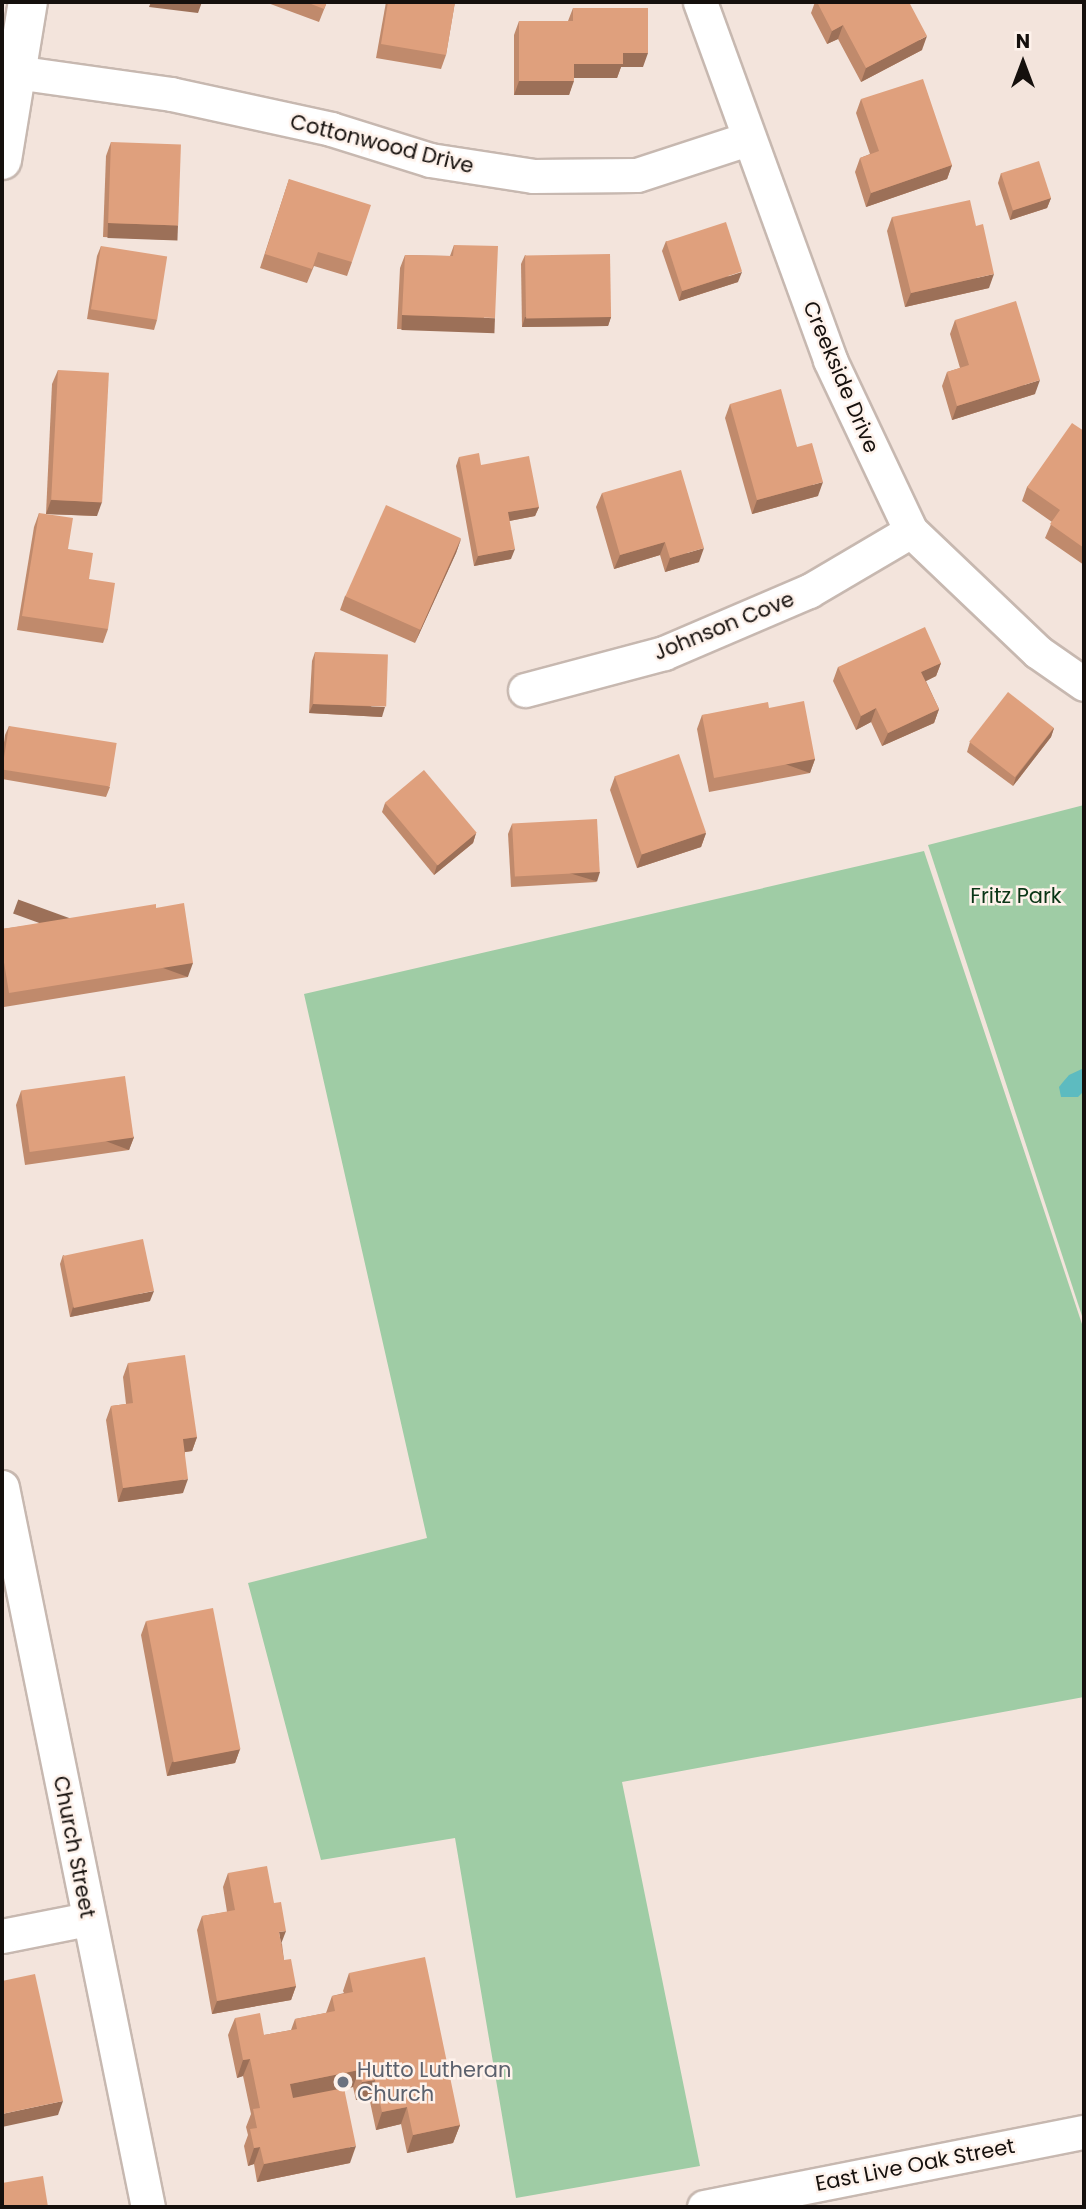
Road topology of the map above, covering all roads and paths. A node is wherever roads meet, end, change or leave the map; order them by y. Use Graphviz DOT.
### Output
graph roads {
  1 [pos="28,2"];
  2 [pos="700,2"];
  3 [pos="15,72"];
  4 [pos="747,139"];
  5 [pos="2,160"];
  6 [pos="911,531"];
  7 [pos="1084,684"];
  8 [pos="525,690"];
  9 [pos="2,1487"];
  10 [pos="88,1919"];
  11 [pos="2,1936"];
  12 [pos="1084,2132"];
  13 [pos="782,2200"];
  14 [pos="148,2207"];
  15 [pos="704,2207"];
  1 -- 3 [label="main road"];
  2 -- 4 [label="street, Creekside Drive"];
  3 -- 4 [label="street, Cottonwood Drive"];
  3 -- 5 [label="main road"];
  4 -- 6 [label="street, Creekside Drive"];
  6 -- 7 [label="street, Creekside Drive"];
  6 -- 8 [label="street, Johnson Cove"];
  9 -- 10 [label="street, Church Street"];
  10 -- 11 [label="street"];
  10 -- 14 [label="street, Church Street"];
  12 -- 13 [label="street, East Live Oak Street"];
  13 -- 15 [label="street, East Live Oak Street"];
}
